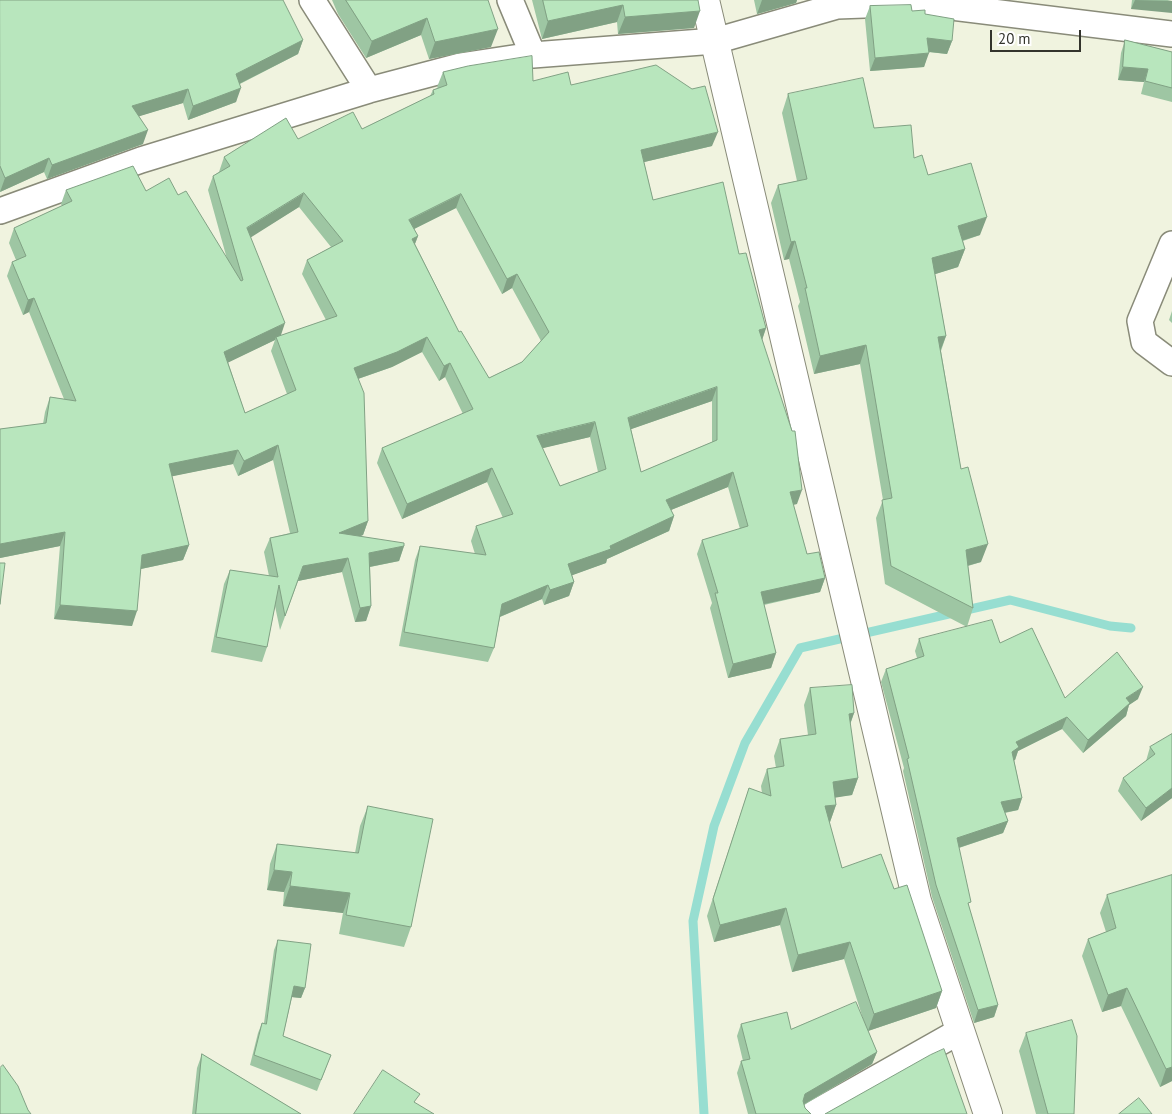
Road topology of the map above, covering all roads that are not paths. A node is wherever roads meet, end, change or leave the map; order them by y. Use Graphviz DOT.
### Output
graph roads {
  1 [pos="312,0"];
  2 [pos="510,0"];
  3 [pos="706,0"];
  4 [pos="1172,34"];
  5 [pos="716,41"];
  6 [pos="533,55"];
  7 [pos="369,90"];
  8 [pos="0,211"];
  9 [pos="1172,244"];
  10 [pos="1172,363"];
  11 [pos="960,1031"];
  12 [pos="813,1114"];
  13 [pos="988,1114"];
  1 -- 7 [label="street"];
  2 -- 6 [label="street"];
  3 -- 5 [label="street"];
  4 -- 5 [label="street"];
  5 -- 6 [label="street"];
  5 -- 11 [label="street"];
  6 -- 7 [label="street"];
  7 -- 8 [label="street"];
  9 -- 10 [label="street"];
  11 -- 12 [label="street"];
  11 -- 13 [label="street"];
}
